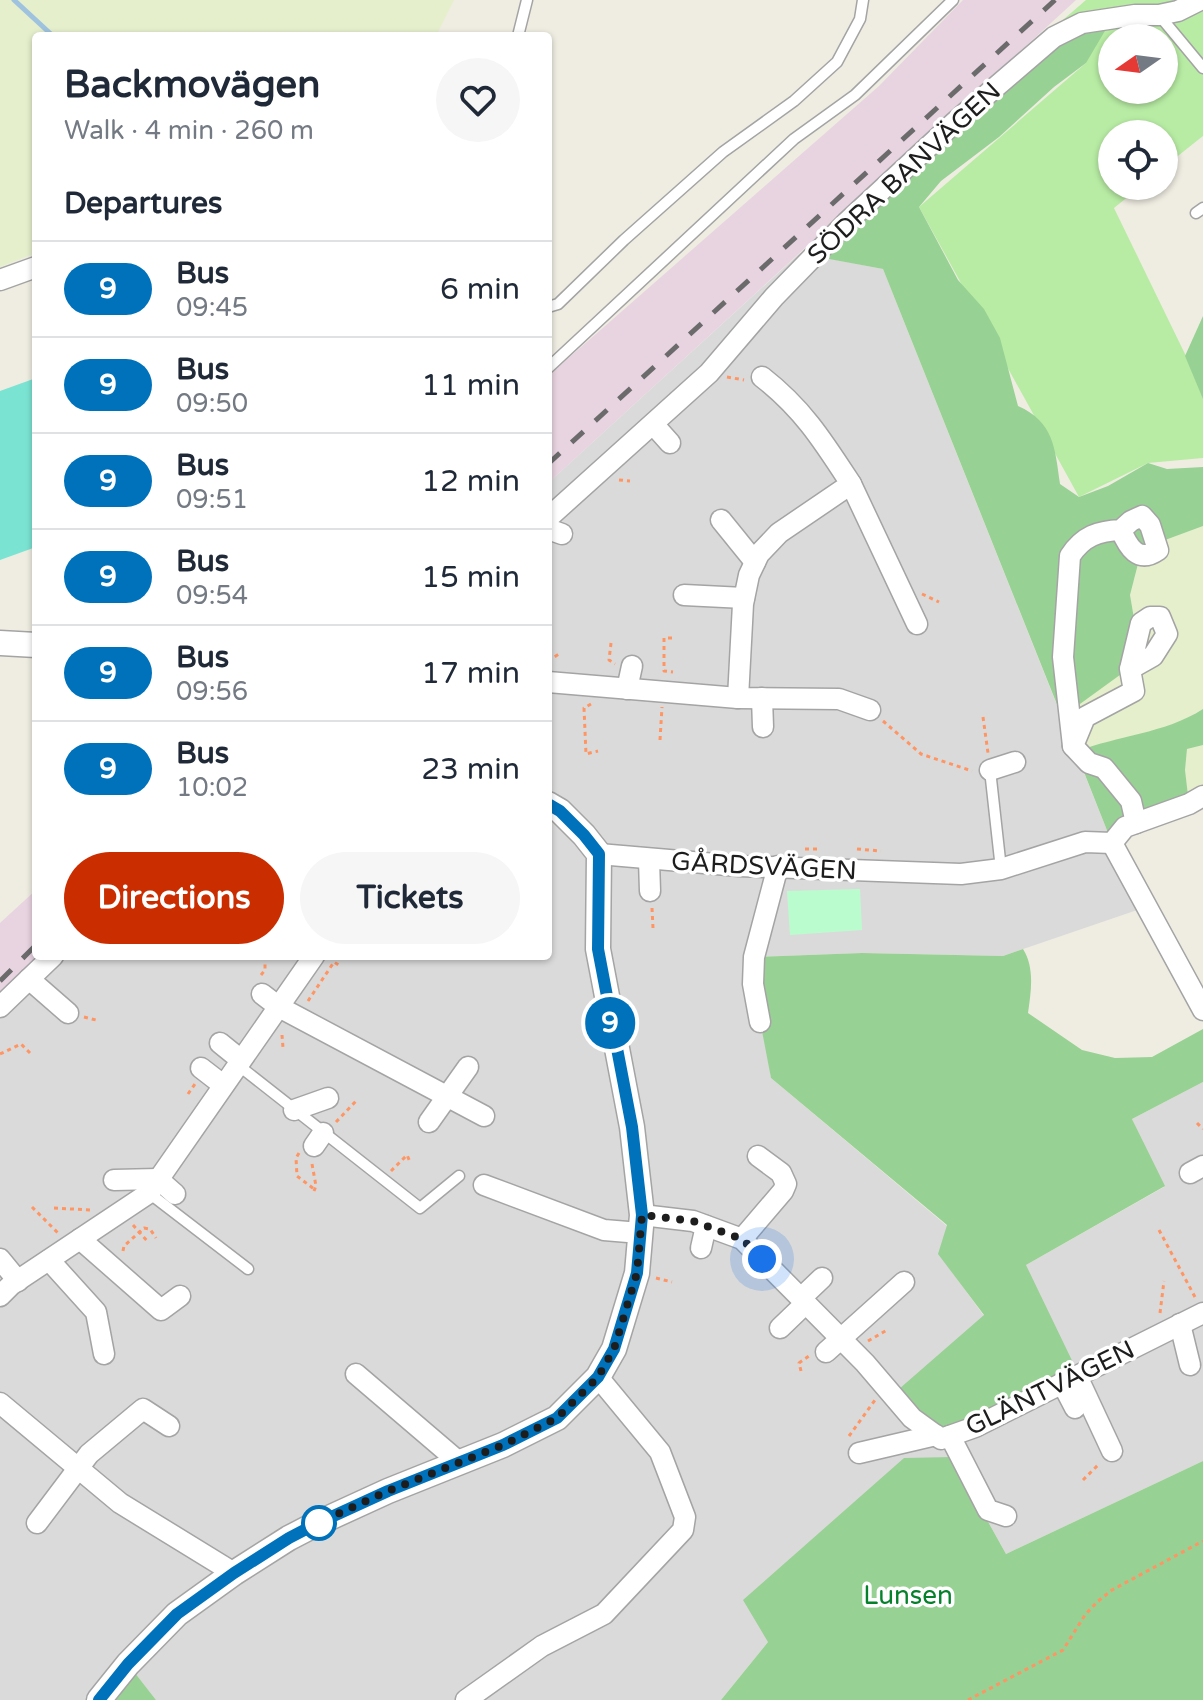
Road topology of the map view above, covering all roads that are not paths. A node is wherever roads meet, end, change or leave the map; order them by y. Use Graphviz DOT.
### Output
graph roads {
  1 [pos="527,0"];
  2 [pos="863,0"];
  3 [pos="953,0"];
  4 [pos="1200,0"];
  5 [pos="1159,15"];
  6 [pos="519,32"];
  7 [pos="1203,68"];
  8 [pos="32,268"];
  9 [pos="0,280"];
  10 [pos="552,306"];
  11 [pos="552,364"];
  12 [pos="762,377"];
  13 [pos="653,424"];
  14 [pos="670,443"];
  15 [pos="851,484"];
  16 [pos="552,516"];
  17 [pos="721,520"];
  18 [pos="1121,530"];
  19 [pos="755,562"];
  20 [pos="684,595"];
  21 [pos="744,598"];
  22 [pos="917,624"];
  23 [pos="0,643"];
  24 [pos="32,645"];
  25 [pos="625,665"];
  26 [pos="1130,669"];
  27 [pos="552,682"];
  28 [pos="627,689"];
  29 [pos="738,698"];
  30 [pos="762,698"];
  31 [pos="870,710"];
  32 [pos="763,727"];
  33 [pos="1073,746"];
  34 [pos="1015,762"];
  35 [pos="990,770"];
  36 [pos="1203,796"];
  37 [pos="552,806"];
  38 [pos="1136,823"];
  39 [pos="1112,843"];
  40 [pos="599,854"];
  41 [pos="649,860"];
  42 [pos="778,866"];
  43 [pos="1001,869"];
  44 [pos="650,891"];
  45 [pos="49,960"];
  46 [pos="311,960"];
  47 [pos="29,979"];
  48 [pos="291,989"];
  49 [pos="262,994"];
  50 [pos="308,1001"];
  51 [pos="0,1007"];
  52 [pos="1203,1010"];
  53 [pos="68,1013"];
  54 [pos="760,1022"];
  55 [pos="278,1027"];
  56 [pos="220,1043"];
  57 [pos="239,1062"];
  58 [pos="468,1067"];
  59 [pos="201,1068"];
  60 [pos="223,1085"];
  61 [pos="448,1095"];
  62 [pos="328,1098"];
  63 [pos="294,1110"];
  64 [pos="484,1116"];
  65 [pos="429,1122"];
  66 [pos="765,1153"];
  67 [pos="459,1176"];
  68 [pos="114,1180"];
  69 [pos="484,1185"];
  70 [pos="154,1186"];
  71 [pos="175,1194"];
  72 [pos="641,1224"];
  73 [pos="706,1226"];
  74 [pos="742,1239"];
  75 [pos="75,1242"];
  76 [pos="701,1248"];
  77 [pos="0,1259"];
  78 [pos="49,1260"];
  79 [pos="248,1269"];
  80 [pos="822,1278"];
  81 [pos="18,1281"];
  82 [pos="904,1282"];
  83 [pos="0,1296"];
  84 [pos="180,1296"];
  85 [pos="803,1301"];
  86 [pos="1199,1305"];
  87 [pos="1168,1325"];
  88 [pos="780,1328"];
  89 [pos="833,1345"];
  90 [pos="104,1354"];
  91 [pos="1190,1365"];
  92 [pos="356,1374"];
  93 [pos="1076,1376"];
  94 [pos="598,1377"];
  95 [pos="1098,1391"];
  96 [pos="0,1403"];
  97 [pos="1075,1408"];
  98 [pos="169,1426"];
  99 [pos="943,1435"];
  100 [pos="854,1444"];
  101 [pos="1112,1451"];
  102 [pos="459,1462"];
  103 [pos="78,1468"];
  104 [pos="1006,1516"];
  105 [pos="37,1523"];
  106 [pos="234,1573"];
  107 [pos="99,1700"];
  108 [pos="466,1700"];
  1 -- 6 [label="lane"];
  2 -- 10 [label="lane"];
  3 -- 11 [label="lane"];
  4 -- 5 [label="street, SÖDRA BANVÄGEN"];
  5 -- 7 [label="lane"];
  5 -- 13 [label="street, SÖDRA BANVÄGEN"];
  8 -- 9 [label="street"];
  12 -- 15 [label="street"];
  13 -- 14 [label="street"];
  13 -- 16 [label="street, SÖDRA BANVÄGEN"];
  15 -- 19 [label="street"];
  15 -- 22 [label="street"];
  17 -- 19 [label="street"];
  18 -- 33 [label="street"];
  19 -- 21 [label="street"];
  20 -- 21 [label="street"];
  21 -- 29 [label="street"];
  23 -- 24 [label="street"];
  25 -- 28 [label="street"];
  26 -- 33 [label="street"];
  27 -- 28 [label="street"];
  28 -- 29 [label="street"];
  29 -- 30 [label="street"];
  30 -- 31 [label="street"];
  30 -- 32 [label="street"];
  33 -- 38 [label="street"];
  34 -- 35 [label="street"];
  35 -- 43 [label="lane"];
  36 -- 38 [label="street"];
  37 -- 40 [label="street"];
  38 -- 39 [label="street"];
  39 -- 43 [label="street, GÅRDSVÄGEN"];
  39 -- 52 [label="street"];
  40 -- 41 [label="street, GÅRDSVÄGEN"];
  40 -- 72 [label="street"];
  41 -- 42 [label="street, GÅRDSVÄGEN"];
  41 -- 44 [label="street"];
  42 -- 43 [label="street, GÅRDSVÄGEN"];
  42 -- 54 [label="street"];
  45 -- 47 [label="street"];
  46 -- 48 [label="street"];
  47 -- 51 [label="street"];
  47 -- 53 [label="street"];
  48 -- 50 [label="street"];
  48 -- 55 [label="street"];
  49 -- 55 [label="street"];
  55 -- 57 [label="street"];
  55 -- 61 [label="street"];
  56 -- 57 [label="street"];
  57 -- 60 [label="street"];
  57 -- 63 [label="lane"];
  58 -- 61 [label="street"];
  59 -- 60 [label="street"];
  60 -- 70 [label="street"];
  61 -- 64 [label="street"];
  61 -- 65 [label="street"];
  62 -- 63 [label="street"];
  63 -- 67 [label="lane"];
  66 -- 74 [label="street"];
  68 -- 70 [label="street"];
  69 -- 72 [label="street, GLÄNTVÄGEN"];
  70 -- 71 [label="street"];
  70 -- 75 [label="street"];
  70 -- 79 [label="lane"];
  72 -- 73 [label="street, GLÄNTVÄGEN"];
  72 -- 94 [label="street"];
  73 -- 74 [label="street, GLÄNTVÄGEN"];
  73 -- 76 [label="street"];
  74 -- 85 [label="street, GLÄNTVÄGEN"];
  75 -- 78 [label="street"];
  75 -- 84 [label="street"];
  77 -- 81 [label="street"];
  78 -- 81 [label="street"];
  78 -- 90 [label="street"];
  80 -- 85 [label="street"];
  81 -- 83 [label="street"];
  82 -- 89 [label="street"];
  85 -- 88 [label="street"];
  85 -- 89 [label="street, GLÄNTVÄGEN"];
  86 -- 87 [label="street, GLÄNTVÄGEN"];
  87 -- 91 [label="street"];
  87 -- 93 [label="street, GLÄNTVÄGEN"];
  89 -- 99 [label="street, GLÄNTVÄGEN"];
  92 -- 102 [label="street"];
  93 -- 95 [label="street"];
  93 -- 97 [label="street"];
  93 -- 99 [label="street, GLÄNTVÄGEN"];
  93 -- 101 [label="street"];
  94 -- 102 [label="street"];
  94 -- 108 [label="street"];
  96 -- 103 [label="street"];
  98 -- 103 [label="street"];
  99 -- 100 [label="street"];
  99 -- 104 [label="street"];
  102 -- 106 [label="street"];
  103 -- 105 [label="street"];
  103 -- 106 [label="street"];
  106 -- 107 [label="street"];
}
